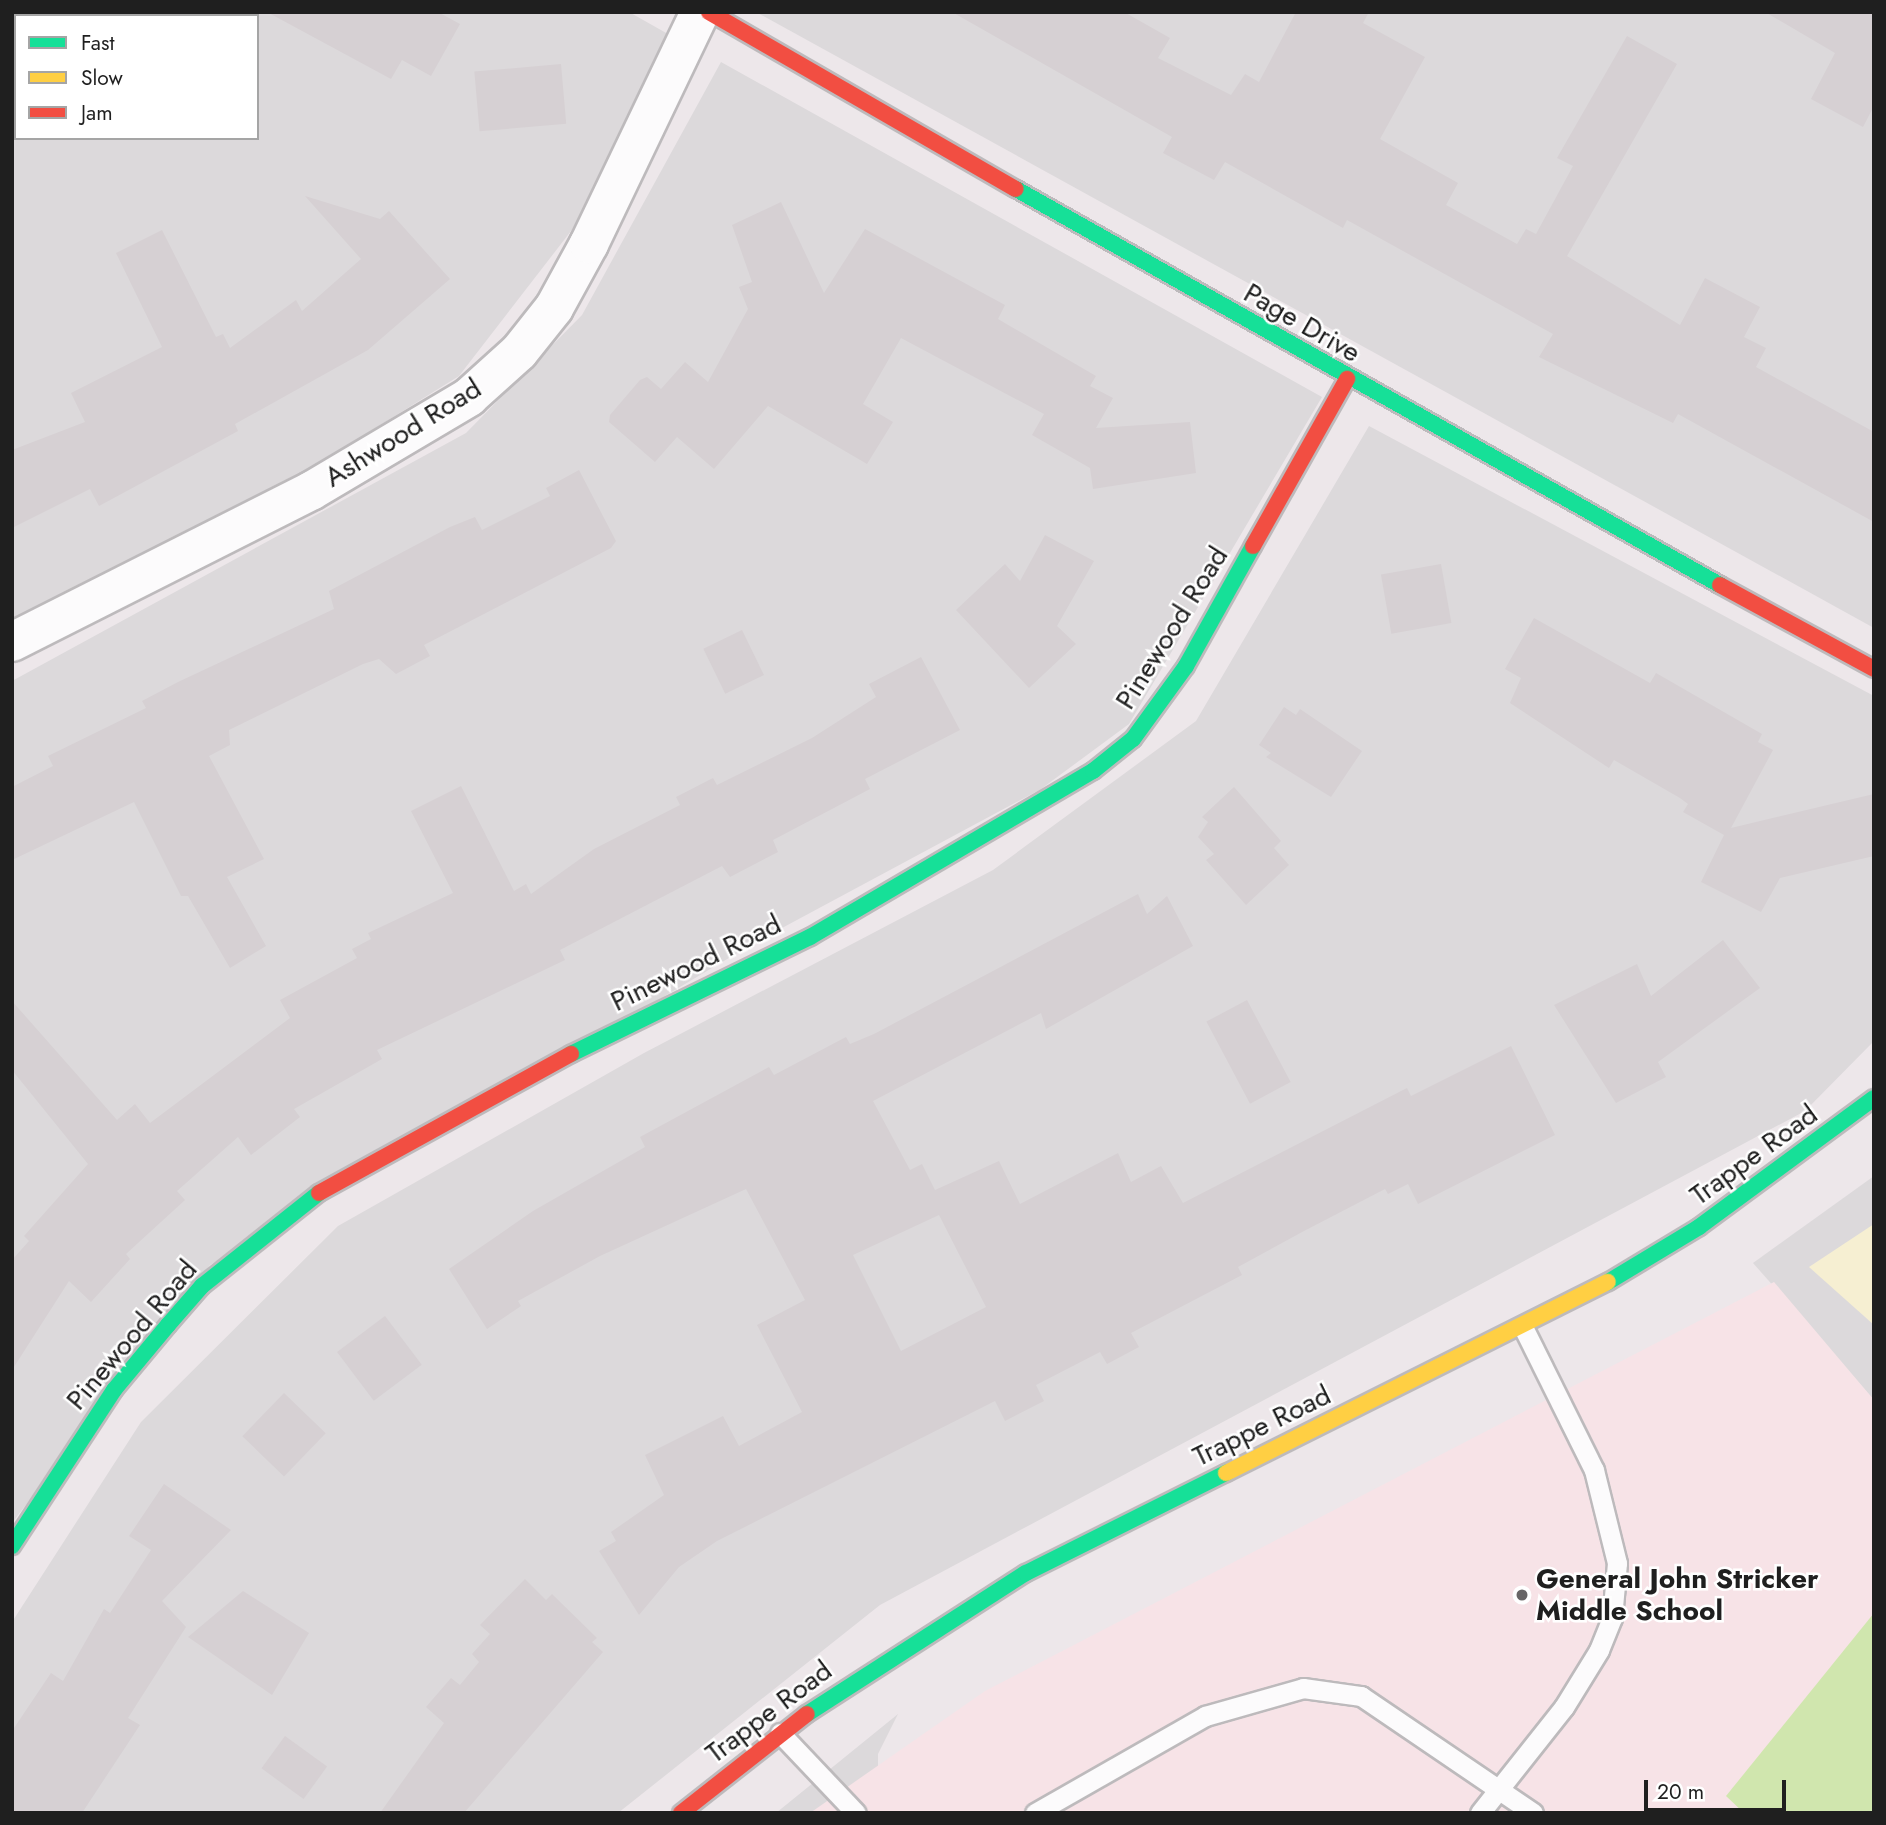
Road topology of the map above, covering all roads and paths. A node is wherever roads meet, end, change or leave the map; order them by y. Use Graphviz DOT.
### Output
graph roads {
  1 [pos="700,12"];
  2 [pos="709,12"];
  3 [pos="1347,379"];
  4 [pos="12,642"];
  5 [pos="1874,669"];
  6 [pos="1874,1098"];
  7 [pos="1523,1327"];
  8 [pos="12,1546"];
  9 [pos="780,1733"];
  10 [pos="1503,1789"];
  11 [pos="681,1813"];
  12 [pos="856,1813"];
  13 [pos="1035,1813"];
  14 [pos="1480,1813"];
  15 [pos="1533,1813"];
  1 -- 4 [label="street, Ashwood Road"];
  2 -- 3 [label="street, Page Drive"];
  3 -- 5 [label="street, Page Drive"];
  3 -- 8 [label="street, Pinewood Road"];
  6 -- 7 [label="street, Trappe Road"];
  7 -- 9 [label="street, Trappe Road"];
  7 -- 10 [label="lane"];
  9 -- 11 [label="street, Trappe Road"];
  9 -- 12 [label="lane"];
  10 -- 13 [label="lane"];
  10 -- 14 [label="lane"];
  10 -- 15 [label="lane"];
}
